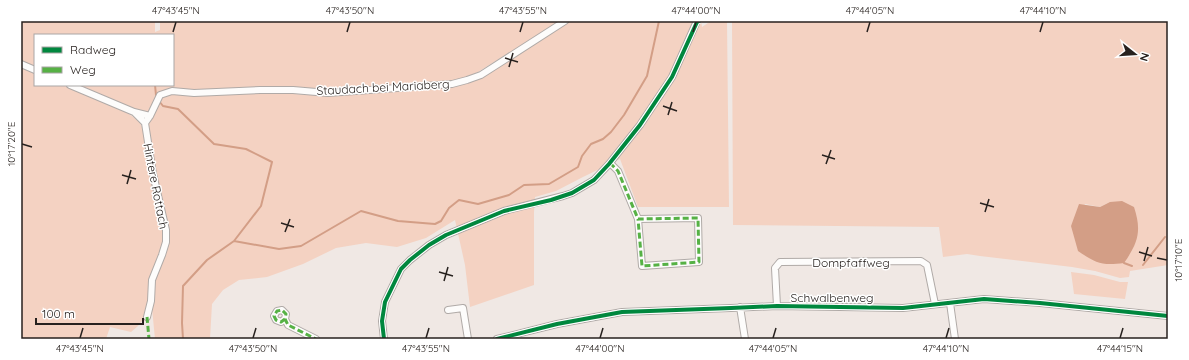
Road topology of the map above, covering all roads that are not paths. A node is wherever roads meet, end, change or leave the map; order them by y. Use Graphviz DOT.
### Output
graph roads {
  1 [pos="565,21"];
  2 [pos="697,21"];
  3 [pos="21,64"];
  4 [pos="34,70"];
  5 [pos="72,86"];
  6 [pos="134,112"];
  7 [pos="150,116"];
  8 [pos="145,123"];
  9 [pos="610,163"];
  10 [pos="638,219"];
  11 [pos="950,303"];
  12 [pos="935,304"];
  13 [pos="777,306"];
  14 [pos="740,307"];
  15 [pos="448,310"];
  16 [pos="1168,316"];
  17 [pos="147,318"];
  18 [pos="285,319"];
  19 [pos="316,339"];
  20 [pos="384,339"];
  21 [pos="468,339"];
  22 [pos="497,339"];
  23 [pos="745,339"];
  24 [pos="955,339"];
  1 -- 7 [label="street, Staudach bei Mariaberg"];
  2 -- 9 [label="street"];
  3 -- 4 [label="street"];
  5 -- 6 [label="street"];
  6 -- 7 [label="street"];
  6 -- 8 [label="street"];
  7 -- 8 [label="street, Staudach bei Mariaberg"];
  8 -- 17 [label="street, Hintere Rottach"];
  9 -- 10 [label="street"];
  9 -- 20 [label="street"];
  10 -- 10 [label="street"];
  11 -- 12 [label="street, Schwalbenweg"];
  11 -- 16 [label="street, Schwalbenweg"];
  11 -- 24 [label="street"];
  12 -- 13 [label="street, Schwalbenweg"];
  12 -- 13 [label="street, Dompfaffweg"];
  13 -- 14 [label="street, Schwalbenweg"];
  14 -- 22 [label="street, Schwalbenweg"];
  14 -- 23 [label="street"];
  15 -- 21 [label="street"];
  18 -- 19 [label="street"];
}
